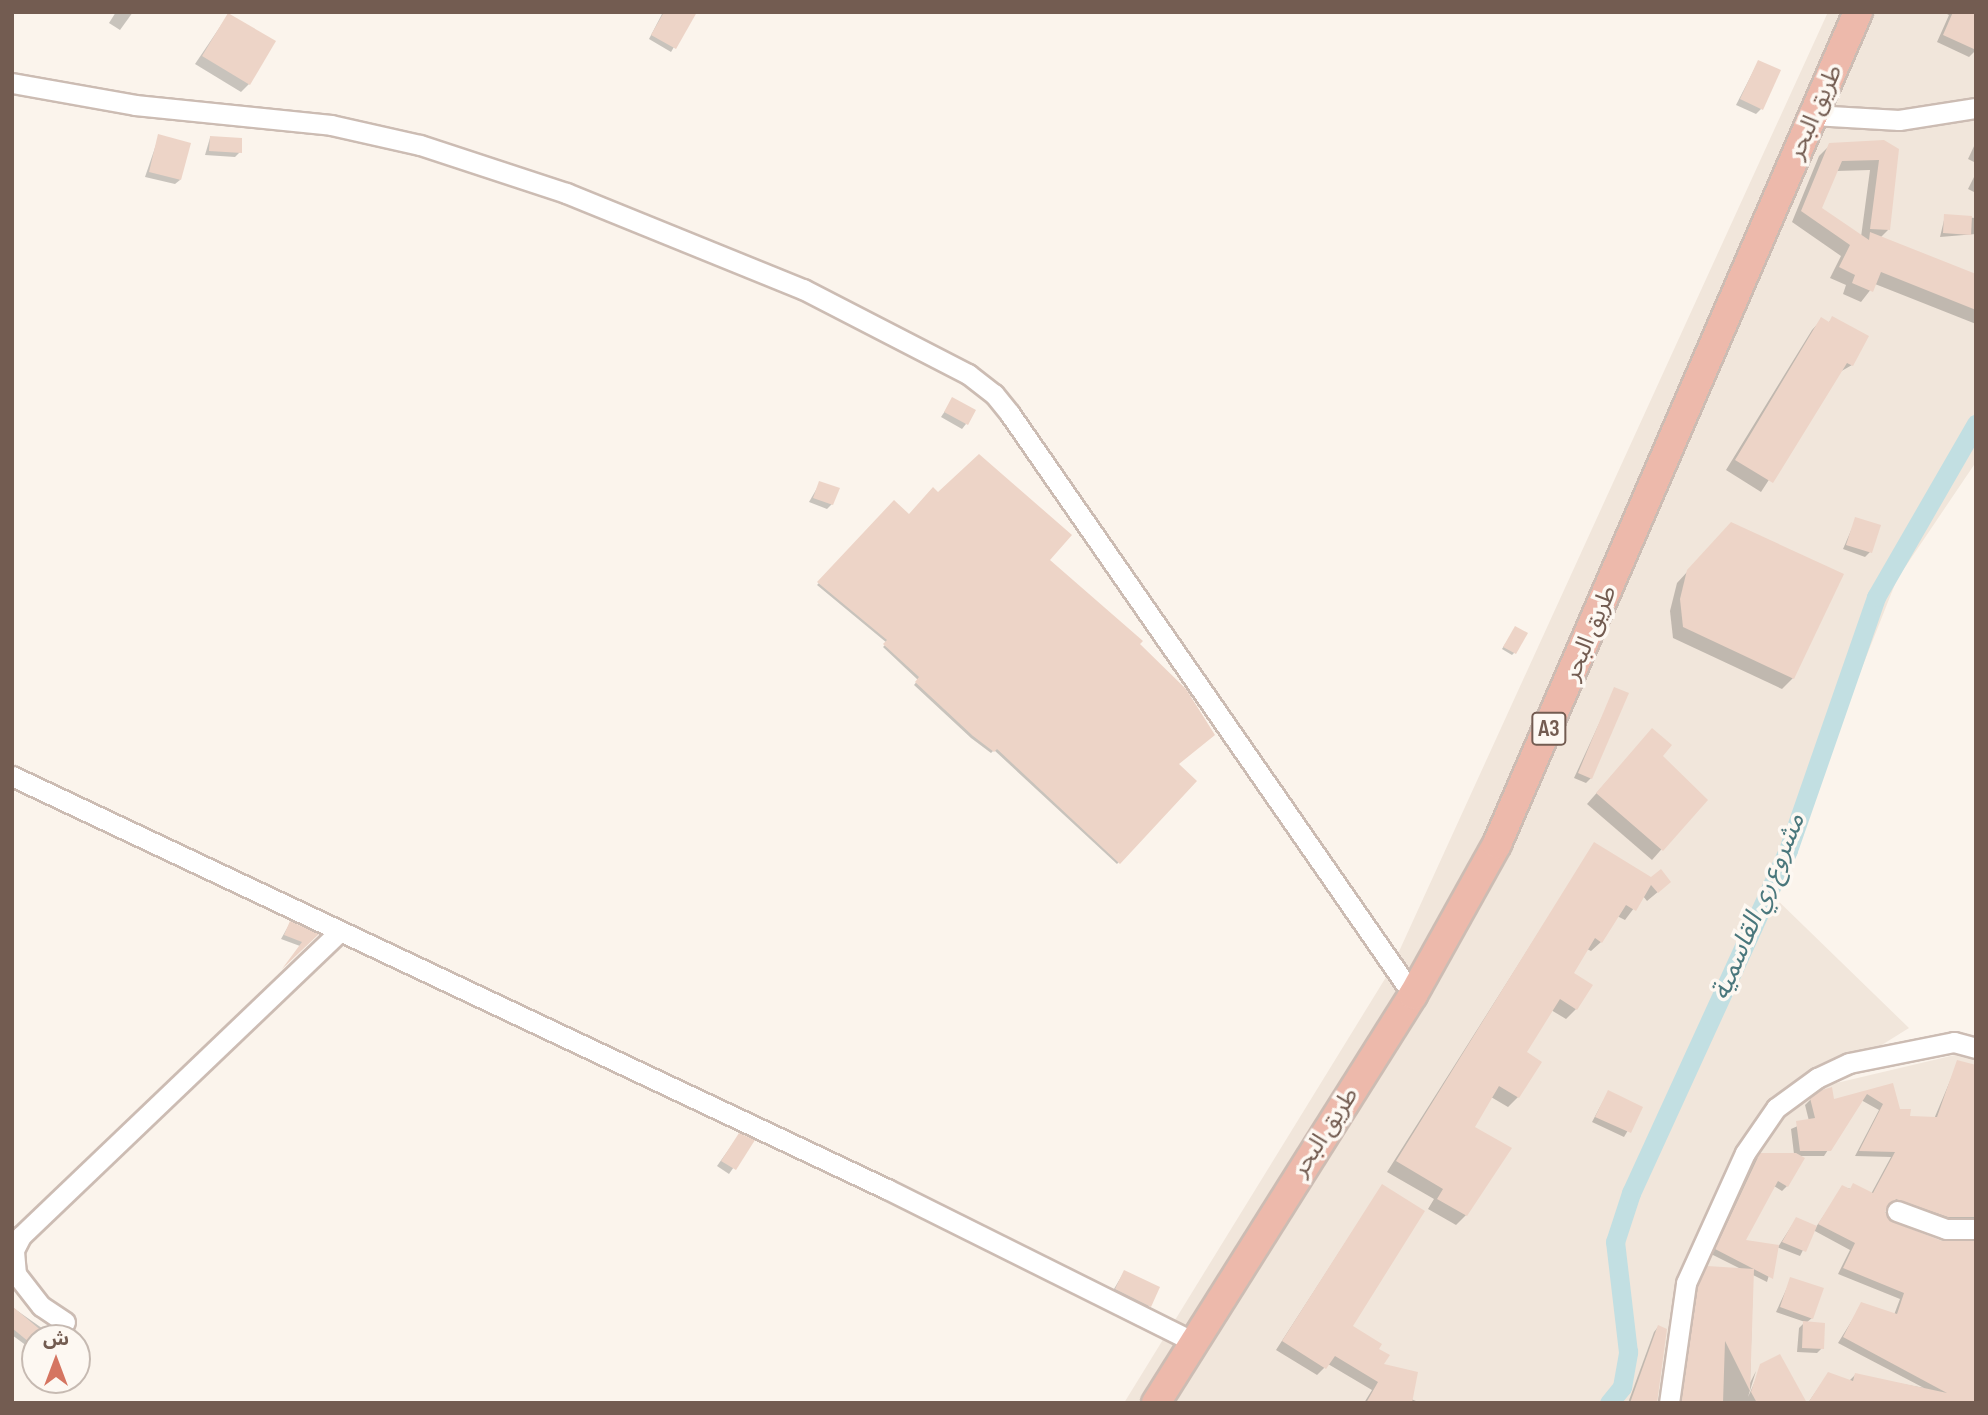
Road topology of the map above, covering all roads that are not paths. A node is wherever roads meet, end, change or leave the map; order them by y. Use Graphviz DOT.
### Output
graph roads {
  1 [pos="1858,12"];
  2 [pos="12,83"];
  3 [pos="1976,108"];
  4 [pos="1813,115"];
  5 [pos="12,776"];
  6 [pos="338,933"];
  7 [pos="1413,995"];
  8 [pos="1976,1048"];
  9 [pos="1897,1211"];
  10 [pos="1976,1229"];
  11 [pos="65,1322"];
  12 [pos="1194,1342"];
  13 [pos="1156,1403"];
  14 [pos="1669,1403"];
  1 -- 4 [label="highway, طريق البحر / A3"];
  2 -- 7 [label="street"];
  3 -- 4 [label="street"];
  4 -- 7 [label="highway, طريق البحر / A3"];
  5 -- 6 [label="street"];
  6 -- 11 [label="street"];
  6 -- 12 [label="street"];
  7 -- 12 [label="highway, طريق البحر / A3"];
  8 -- 14 [label="street"];
  9 -- 10 [label="street"];
  12 -- 13 [label="highway, طريق البحر / A3"];
}
